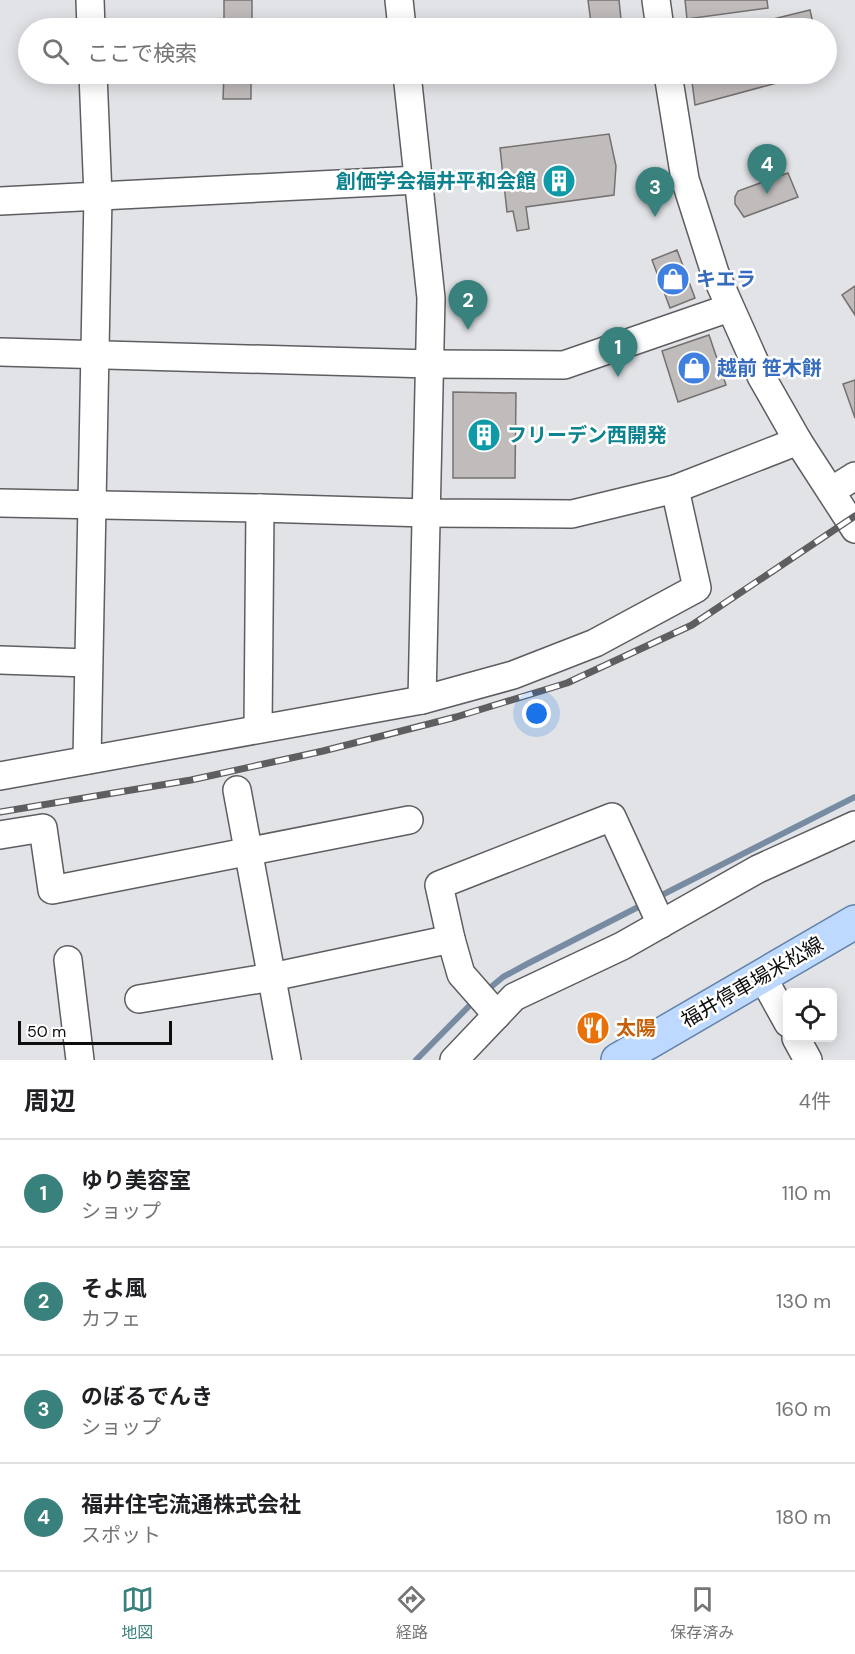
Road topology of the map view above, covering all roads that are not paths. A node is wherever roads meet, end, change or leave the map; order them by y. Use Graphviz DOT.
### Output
graph roads {
  1 [pos="90,0"];
  2 [pos="399,0"];
  3 [pos="656,0"];
  4 [pos="91,18"];
  5 [pos="401,18"];
  6 [pos="659,18"];
  7 [pos="93,84"];
  8 [pos="408,84"];
  9 [pos="670,84"];
  10 [pos="418,180"];
  11 [pos="98,196"];
  12 [pos="0,201"];
  13 [pos="729,308"];
  14 [pos="0,352"];
  15 [pos="96,356"];
  16 [pos="430,364"];
  17 [pos="798,441"];
  18 [pos="855,476"];
  19 [pos="675,489"];
  20 [pos="831,491"];
  21 [pos="0,503"];
  22 [pos="93,505"];
  23 [pos="260,508"];
  24 [pos="426,513"];
  25 [pos="855,529"];
  26 [pos="0,660"];
  27 [pos="88,663"];
  28 [pos="422,700"];
  29 [pos="258,729"];
  30 [pos="87,760"];
  31 [pos="0,776"];
  32 [pos="237,790"];
  33 [pos="409,820"];
  34 [pos="855,825"];
  35 [pos="0,835"];
  36 [pos="249,853"];
  37 [pos="855,922"];
  38 [pos="661,924"];
  39 [pos="451,939"];
  40 [pos="68,960"];
  41 [pos="762,976"];
  42 [pos="272,977"];
  43 [pos="139,999"];
  44 [pos="783,1014"];
  45 [pos="497,1015"];
  46 [pos="797,1042"];
  47 [pos="80,1060"];
  48 [pos="287,1060"];
  49 [pos="454,1060"];
  50 [pos="618,1060"];
  51 [pos="808,1060"];
  1 -- 4 [label="street"];
  2 -- 5 [label="street"];
  3 -- 6 [label="street"];
  7 -- 11 [label="street"];
  8 -- 10 [label="street"];
  9 -- 13 [label="street"];
  10 -- 11 [label="street"];
  10 -- 16 [label="street"];
  11 -- 12 [label="street"];
  11 -- 15 [label="street"];
  13 -- 16 [label="street"];
  13 -- 17 [label="street"];
  14 -- 15 [label="street"];
  15 -- 16 [label="street"];
  15 -- 22 [label="street"];
  16 -- 24 [label="street"];
  17 -- 19 [label="street"];
  17 -- 20 [label="street"];
  18 -- 20 [label="street"];
  19 -- 24 [label="street"];
  19 -- 28 [label="street"];
  20 -- 25 [label="street"];
  21 -- 22 [label="street"];
  22 -- 23 [label="street"];
  22 -- 27 [label="street"];
  23 -- 24 [label="street"];
  23 -- 29 [label="street"];
  24 -- 28 [label="street"];
  26 -- 27 [label="street"];
  27 -- 30 [label="street"];
  28 -- 29 [label="street"];
  29 -- 30 [label="street"];
  30 -- 31 [label="street"];
  32 -- 36 [label="street"];
  33 -- 36 [label="street"];
  34 -- 38 [label="street"];
  35 -- 36 [label="street"];
  36 -- 42 [label="street"];
  37 -- 41 [label="main road, 福井停車場米松線"];
  38 -- 39 [label="street"];
  38 -- 45 [label="street"];
  39 -- 42 [label="street"];
  39 -- 45 [label="street"];
  40 -- 47 [label="street"];
  41 -- 44 [label="street"];
  41 -- 50 [label="main road, 福井停車場米松線"];
  42 -- 43 [label="street"];
  42 -- 48 [label="street"];
  45 -- 49 [label="street"];
  46 -- 51 [label="street"];
}
